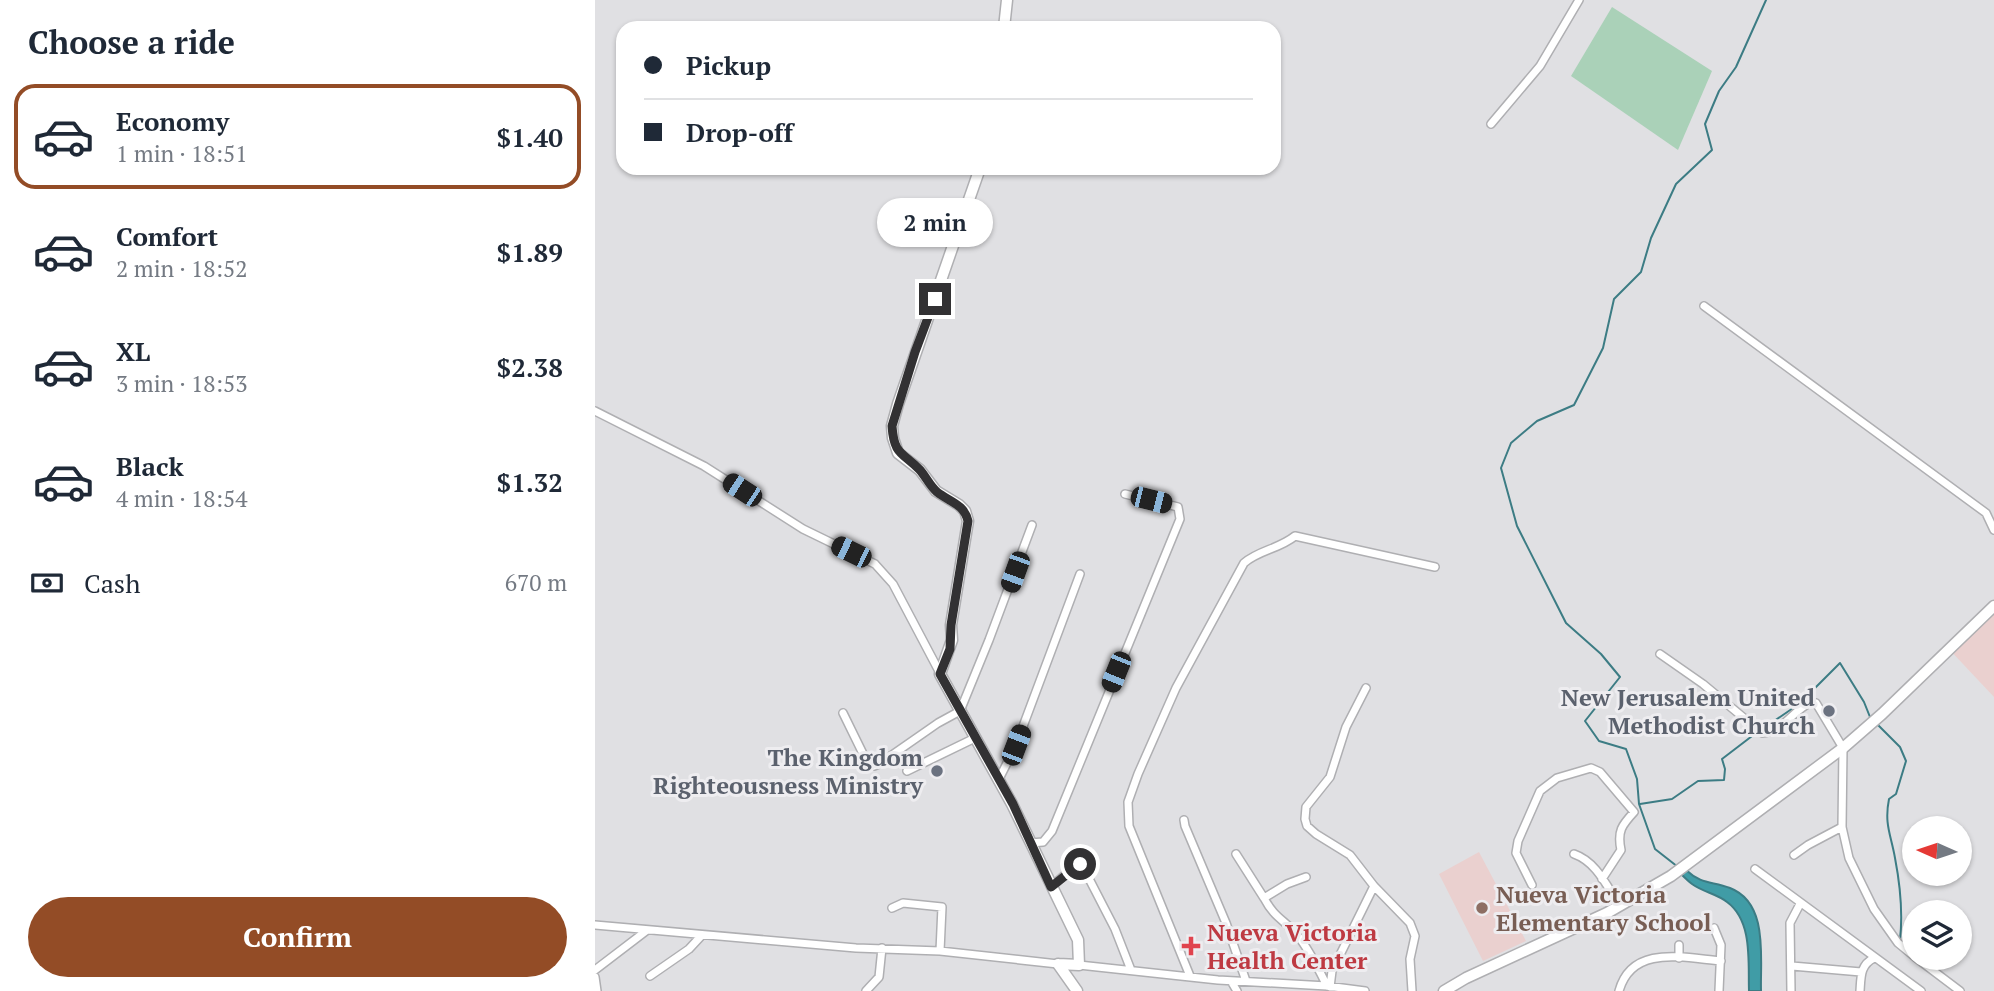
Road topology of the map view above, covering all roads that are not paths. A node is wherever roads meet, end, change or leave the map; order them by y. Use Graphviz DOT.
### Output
graph roads {
  1 [pos="1007,0"];
  2 [pos="1579,0"];
  3 [pos="1005,21"];
  4 [pos="1491,124"];
  5 [pos="978,175"];
  6 [pos="1704,306"];
  7 [pos="595,411"];
  8 [pos="1125,494"];
  9 [pos="1032,525"];
  10 [pos="1994,530"];
  11 [pos="1435,567"];
  12 [pos="1080,575"];
  13 [pos="1994,606"];
  14 [pos="1660,654"];
  15 [pos="940,674"];
  16 [pos="1366,688"];
  17 [pos="960,711"];
  18 [pos="843,713"];
  19 [pos="975,737"];
  20 [pos="1843,748"];
  21 [pos="907,771"];
  22 [pos="998,782"];
  23 [pos="1184,820"];
  24 [pos="1842,827"];
  25 [pos="1030,843"];
  26 [pos="1236,854"];
  27 [pos="1574,854"];
  28 [pos="1794,855"];
  29 [pos="1755,869"];
  30 [pos="1306,877"];
  31 [pos="1602,879"];
  32 [pos="1532,885"];
  33 [pos="1374,886"];
  34 [pos="1051,887"];
  35 [pos="1264,898"];
  36 [pos="1800,904"];
  37 [pos="1620,906"];
  38 [pos="892,908"];
  39 [pos="595,925"];
  40 [pos="1714,928"];
  41 [pos="646,930"];
  42 [pos="702,935"];
  43 [pos="1679,945"];
  44 [pos="1902,946"];
  45 [pos="882,948"];
  46 [pos="940,951"];
  47 [pos="1679,958"];
  48 [pos="1874,958"];
  49 [pos="1721,961"];
  50 [pos="1058,964"];
  51 [pos="1079,965"];
  52 [pos="1792,966"];
  53 [pos="595,970"];
  54 [pos="1131,970"];
  55 [pos="1932,970"];
  56 [pos="1861,972"];
  57 [pos="650,975"];
  58 [pos="1190,976"];
  59 [pos="595,977"];
  60 [pos="1231,981"];
  61 [pos="1247,981"];
  62 [pos="1328,986"];
  63 [pos="1919,990"];
  64 [pos="597,991"];
  65 [pos="866,991"];
  66 [pos="1077,991"];
  67 [pos="1237,991"];
  68 [pos="1365,991"];
  69 [pos="1412,991"];
  70 [pos="1444,991"];
  71 [pos="1619,991"];
  72 [pos="1719,991"];
  73 [pos="1791,991"];
  74 [pos="1860,991"];
  75 [pos="1959,991"];
  1 -- 3 [label="street"];
  2 -- 4 [label="street"];
  5 -- 15 [label="street"];
  6 -- 10 [label="street"];
  7 -- 15 [label="street"];
  8 -- 25 [label="street"];
  9 -- 17 [label="street"];
  11 -- 58 [label="street"];
  12 -- 22 [label="street"];
  13 -- 20 [label="street"];
  14 -- 20 [label="street"];
  15 -- 17 [label="street"];
  16 -- 33 [label="street"];
  17 -- 18 [label="street"];
  17 -- 19 [label="street"];
  19 -- 21 [label="street"];
  19 -- 22 [label="street"];
  20 -- 24 [label="street"];
  20 -- 37 [label="street"];
  22 -- 25 [label="street"];
  23 -- 61 [label="street"];
  24 -- 28 [label="street"];
  24 -- 44 [label="street"];
  25 -- 34 [label="street"];
  26 -- 35 [label="street"];
  27 -- 31 [label="street"];
  29 -- 36 [label="street"];
  30 -- 35 [label="street"];
  31 -- 32 [label="street"];
  31 -- 37 [label="street"];
  33 -- 62 [label="street"];
  33 -- 69 [label="street"];
  34 -- 51 [label="street"];
  34 -- 54 [label="street"];
  35 -- 62 [label="street"];
  36 -- 48 [label="street"];
  36 -- 52 [label="street"];
  37 -- 70 [label="street"];
  38 -- 46 [label="street"];
  39 -- 41 [label="street"];
  40 -- 49 [label="street"];
  41 -- 42 [label="street"];
  41 -- 53 [label="street"];
  42 -- 45 [label="street"];
  42 -- 57 [label="street"];
  43 -- 47 [label="street"];
  45 -- 46 [label="street"];
  45 -- 65 [label="street"];
  46 -- 50 [label="street"];
  47 -- 49 [label="street"];
  47 -- 71 [label="street"];
  48 -- 56 [label="street"];
  48 -- 63 [label="street"];
  49 -- 72 [label="street"];
  50 -- 51 [label="street"];
  50 -- 66 [label="street"];
  51 -- 54 [label="street"];
  52 -- 56 [label="street"];
  52 -- 73 [label="street"];
  54 -- 58 [label="street"];
  55 -- 75 [label="street"];
  56 -- 74 [label="street"];
  58 -- 60 [label="street"];
  59 -- 64 [label="street"];
  60 -- 61 [label="street"];
  60 -- 67 [label="street"];
  61 -- 62 [label="street"];
  62 -- 68 [label="street"];
}
